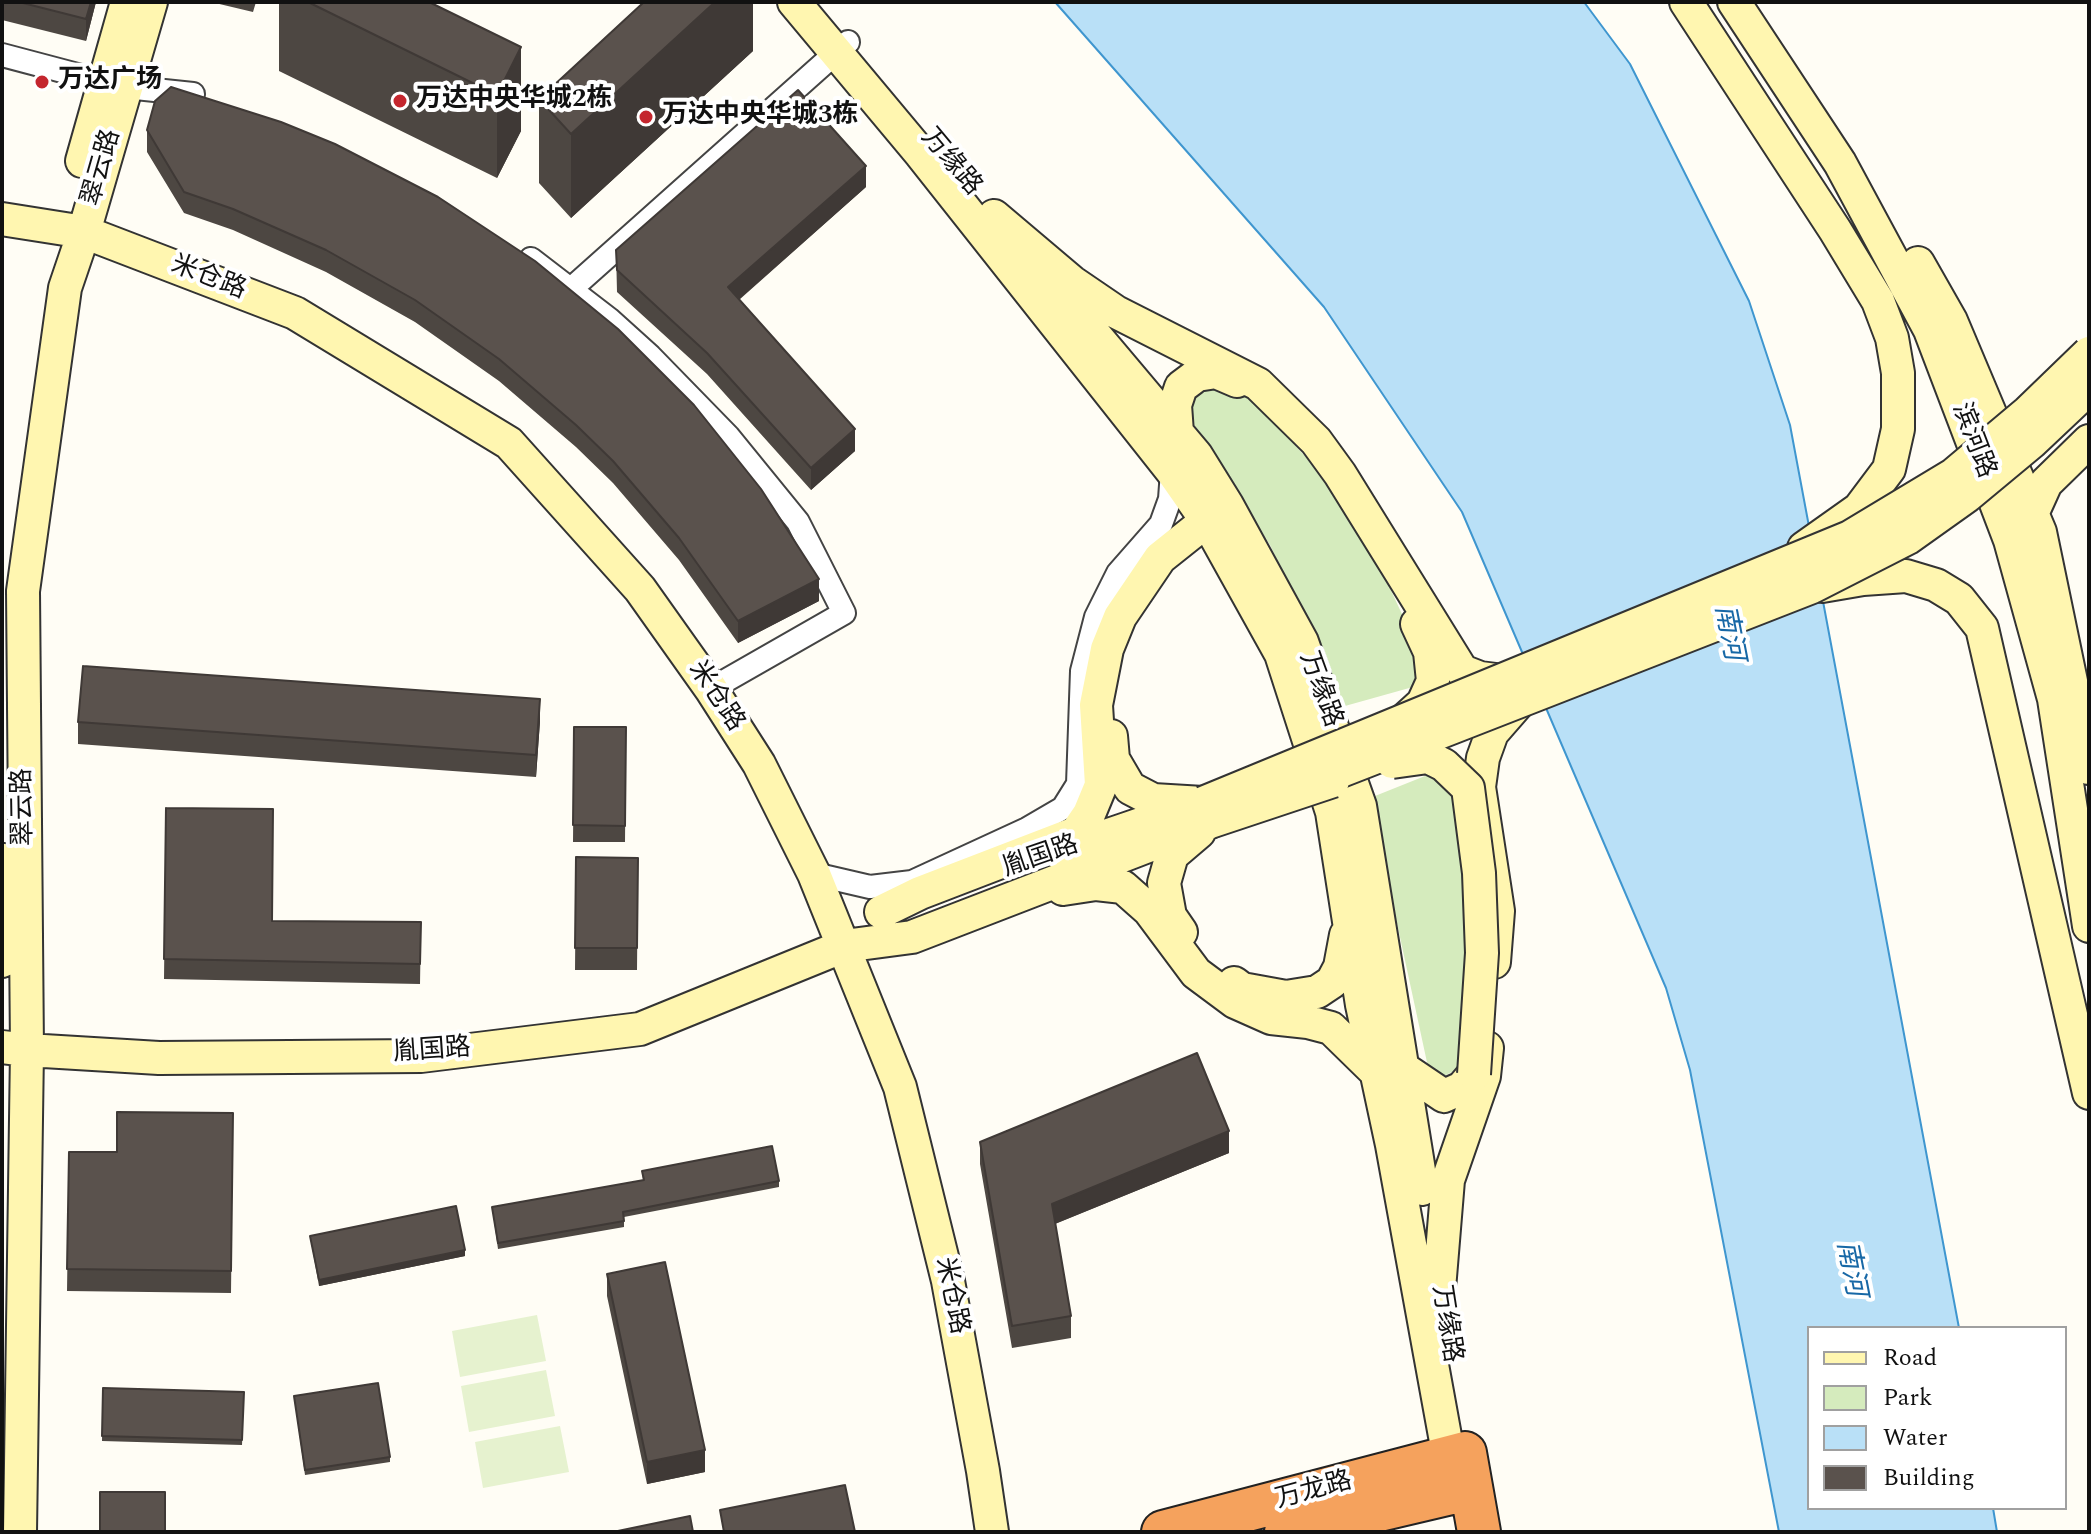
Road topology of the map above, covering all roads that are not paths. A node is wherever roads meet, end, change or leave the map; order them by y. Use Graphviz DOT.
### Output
graph roads {
  1 [pos="127,2"];
  2 [pos="151,2"];
  3 [pos="794,2"];
  4 [pos="815,2"];
  5 [pos="1686,2"];
  6 [pos="1734,2"];
  7 [pos="1756,2"];
  8 [pos="843,48"];
  9 [pos="2,55"];
  10 [pos="115,85"];
  11 [pos="217,102"];
  12 [pos="994,216"];
  13 [pos="2,219"];
  14 [pos="74,230"];
  15 [pos="509,244"];
  16 [pos="571,289"];
  17 [pos="2089,353"];
  18 [pos="2089,388"];
  19 [pos="1177,433"];
  20 [pos="2089,441"];
  21 [pos="1172,471"];
  22 [pos="1336,476"];
  23 [pos="2032,514"];
  24 [pos="1223,524"];
  25 [pos="1766,572"];
  26 [pos="1812,587"];
  27 [pos="711,689"];
  28 [pos="1512,691"];
  29 [pos="1401,723"];
  30 [pos="2089,768"];
  31 [pos="1207,812"];
  32 [pos="814,874"];
  33 [pos="881,912"];
  34 [pos="1348,918"];
  35 [pos="2089,926"];
  36 [pos="912,937"];
  37 [pos="844,946"];
  38 [pos="2,961"];
  39 [pos="15,1048"];
  40 [pos="1389,1070"];
  41 [pos="1479,1075"];
  42 [pos="2089,1093"];
  43 [pos="1439,1289"];
  44 [pos="1460,1472"];
  45 [pos="20,1532"];
  46 [pos="992,1532"];
  47 [pos="1163,1532"];
  48 [pos="1286,1532"];
  49 [pos="1462,1532"];
  50 [pos="1479,1532"];
  1 -- 10 [label="street, 翠云路"];
  2 -- 10 [label="street, 翠云路"];
  3 -- 8 [label="street, 万缘路"];
  4 -- 8 [label="street, 万缘路"];
  5 -- 25 [label="street, bridge"];
  6 -- 35 [label="street, 滨河路"];
  7 -- 23 [label="street, 滨河路"];
  8 -- 12 [label="street, 万缘路"];
  8 -- 16 [label="street"];
  8 -- 21 [label="street, 万缘路"];
  9 -- 10 [label="street"];
  10 -- 11 [label="street"];
  10 -- 14 [label="street, 翠云路"];
  12 -- 19 [label="street, 万缘路"];
  12 -- 22 [label="street"];
  13 -- 14 [label="street, 米仓路"];
  14 -- 27 [label="street, 米仓路"];
  14 -- 38 [label="street, 翠云路"];
  14 -- 39 [label="street, 翠云路"];
  15 -- 16 [label="street"];
  16 -- 27 [label="street"];
  17 -- 25 [label="street, bridge"];
  18 -- 26 [label="street, bridge"];
  19 -- 22 [label="street"];
  19 -- 24 [label="street, 万缘路"];
  20 -- 23 [label="street"];
  21 -- 24 [label="street, 万缘路"];
  21 -- 32 [label="street"];
  22 -- 28 [label="street"];
  22 -- 29 [label="street, bridge"];
  23 -- 30 [label="street, 滨河路"];
  24 -- 31 [label="street"];
  24 -- 33 [label="street"];
  24 -- 34 [label="street, 万缘路"];
  24 -- 40 [label="street, 万缘路"];
  25 -- 28 [label="street, bridge"];
  26 -- 28 [label="street, bridge"];
  26 -- 42 [label="street"];
  27 -- 32 [label="street, 米仓路"];
  28 -- 29 [label="street, bridge"];
  28 -- 31 [label="street, bridge"];
  28 -- 41 [label="street"];
  29 -- 31 [label="street, bridge"];
  31 -- 33 [label="street, 胤国路"];
  31 -- 34 [label="street"];
  31 -- 36 [label="street, 胤国路"];
  31 -- 41 [label="street, bridge"];
  32 -- 37 [label="street, 米仓路"];
  33 -- 37 [label="street, 胤国路"];
  34 -- 40 [label="street, 万缘路"];
  36 -- 37 [label="street, 胤国路"];
  36 -- 40 [label="street"];
  37 -- 39 [label="street, 胤国路"];
  37 -- 46 [label="street, 米仓路"];
  39 -- 45 [label="street, 翠云路"];
  40 -- 41 [label="street"];
  40 -- 43 [label="street, 万缘路"];
  40 -- 44 [label="street, 万缘路"];
  41 -- 43 [label="street"];
  43 -- 44 [label="street, 万缘路"];
  44 -- 47 [label="highway, 万龙路"];
  44 -- 48 [label="highway, 万龙路"];
  44 -- 49 [label="highway, 万缘路"];
  44 -- 50 [label="highway, 万缘路"];
}
